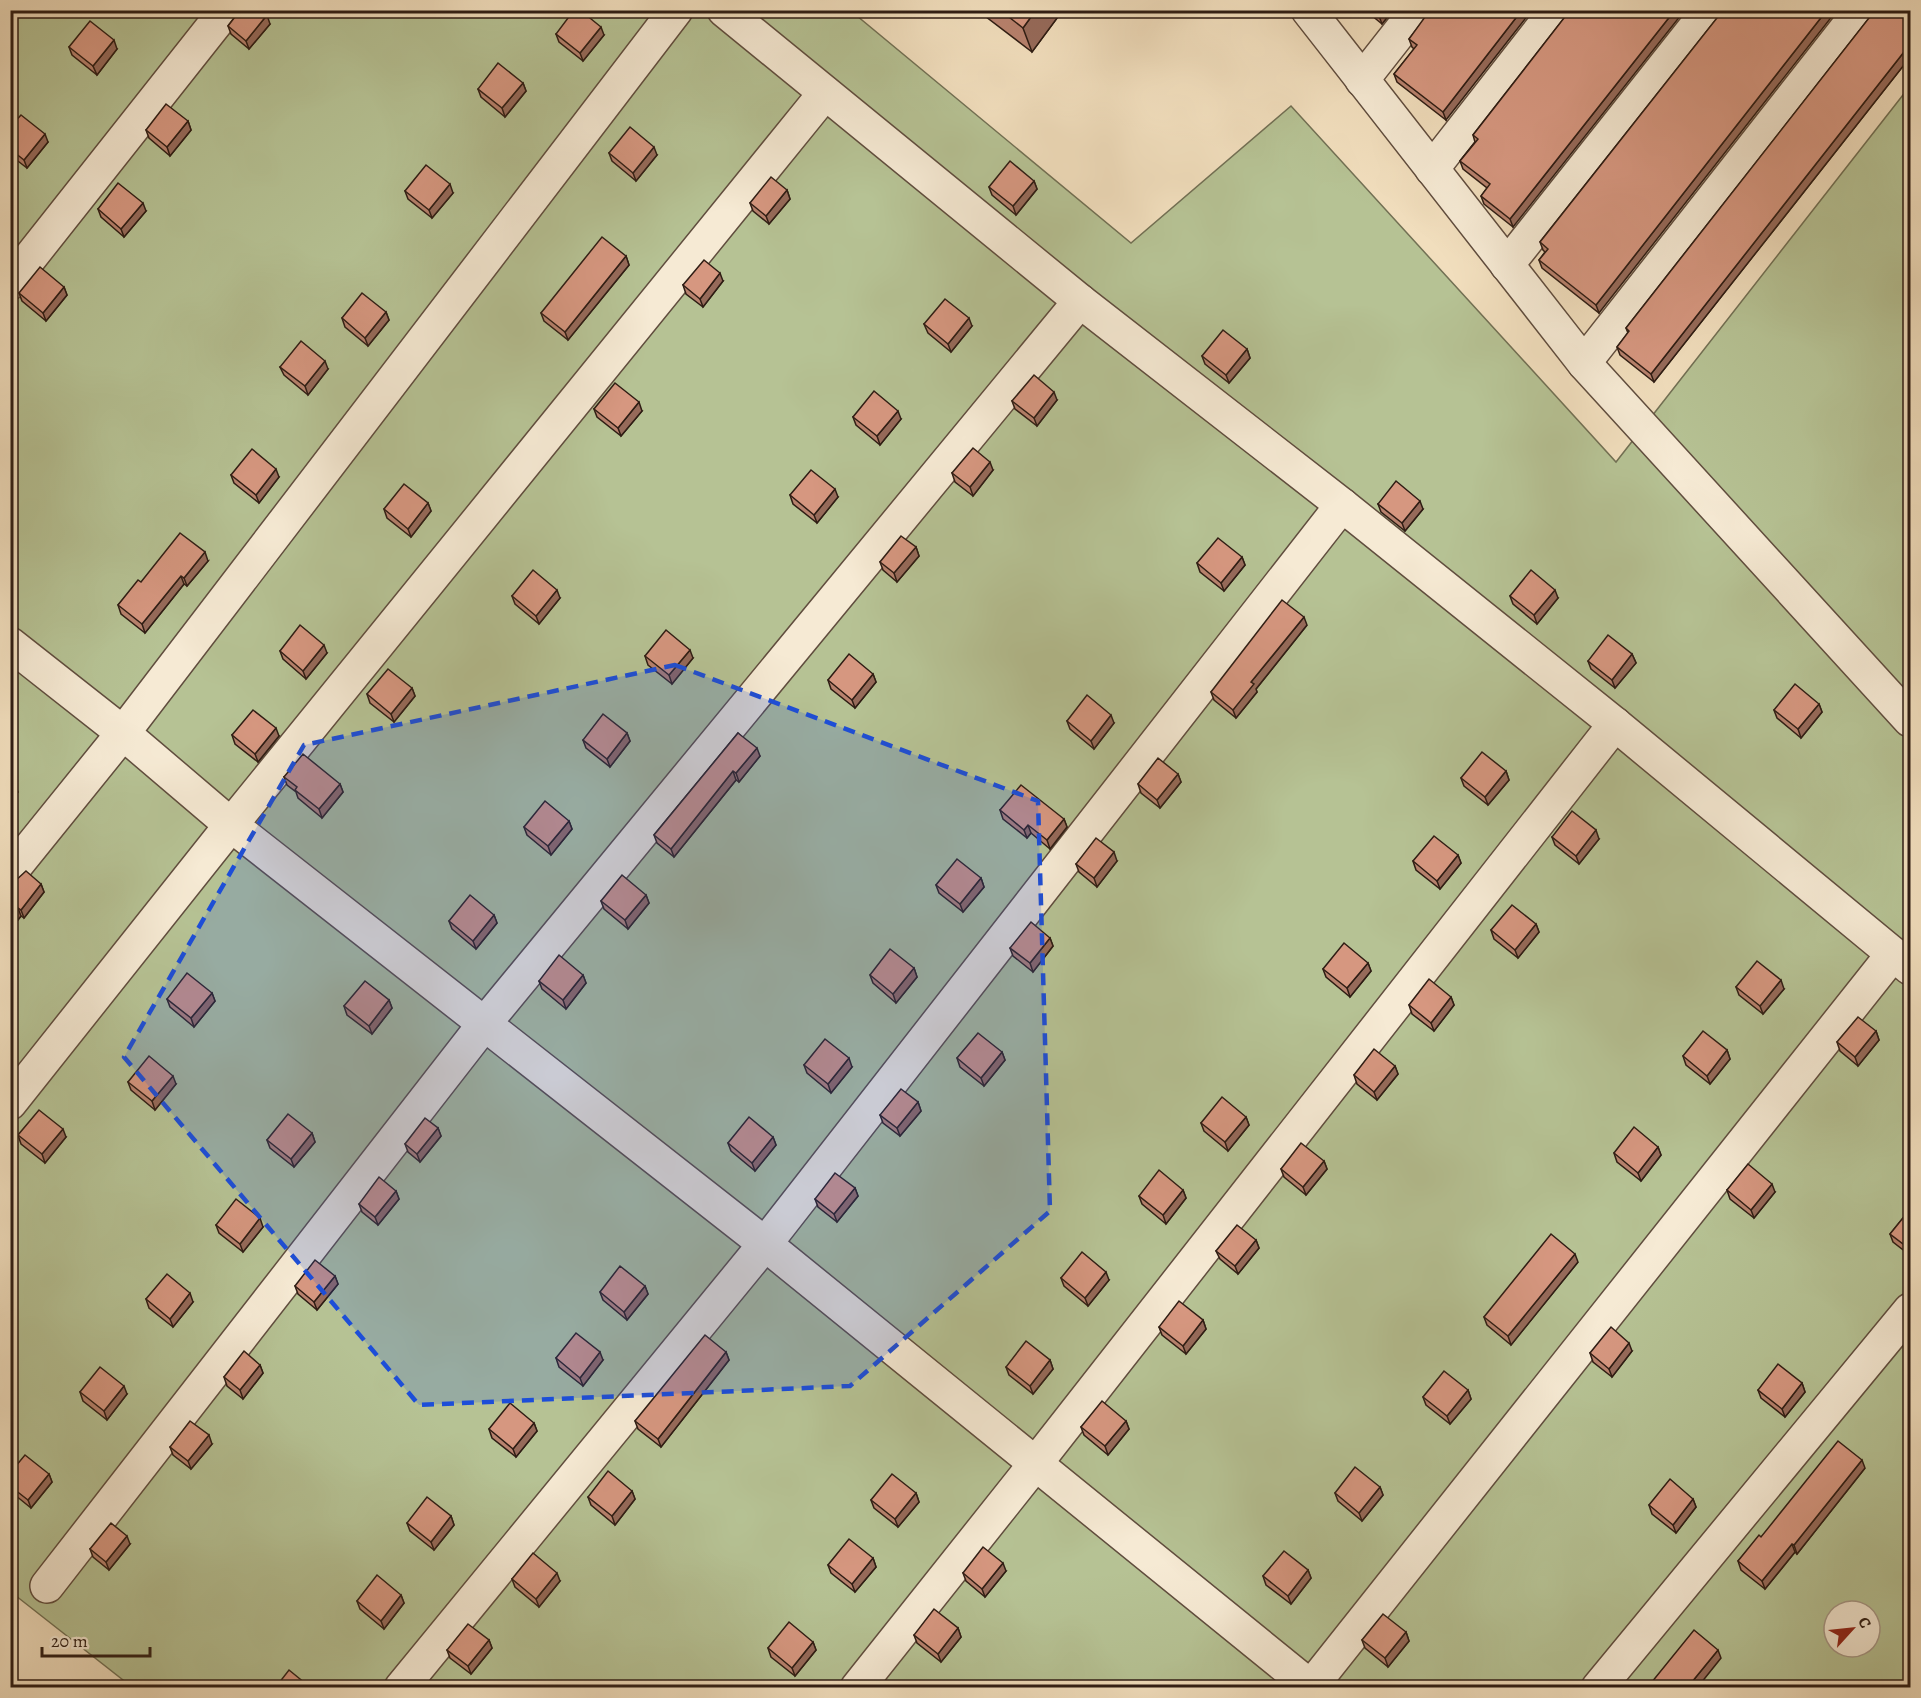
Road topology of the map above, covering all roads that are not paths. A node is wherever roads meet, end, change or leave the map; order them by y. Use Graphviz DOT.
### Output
graph roads {
  1 [pos="226,10"];
  2 [pos="676,10"];
  3 [pos="724,10"];
  4 [pos="1308,10"];
  5 [pos="1417,10"];
  6 [pos="1556,10"];
  7 [pos="1709,10"];
  8 [pos="1861,10"];
  9 [pos="1362,80"];
  10 [pos="825,93"];
  11 [pos="1432,169"];
  12 [pos="1507,265"];
  13 [pos="10,283"];
  14 [pos="1080,301"];
  15 [pos="1584,363"];
  16 [pos="1342,505"];
  17 [pos="10,644"];
  18 [pos="1908,710"];
  19 [pos="1615,724"];
  20 [pos="123,733"];
  21 [pos="231,825"];
  22 [pos="10,873"];
  23 [pos="1902,961"];
  24 [pos="484,1023"];
  25 [pos="10,1104"];
  26 [pos="765,1244"];
  27 [pos="1911,1310"];
  28 [pos="1036,1463"];
  29 [pos="47,1586"];
  30 [pos="1311,1687"];
  31 [pos="401,1688"];
  32 [pos="857,1688"];
  33 [pos="1598,1688"];
  1 -- 13 [label="street"];
  2 -- 20 [label="street"];
  3 -- 10 [label="street"];
  4 -- 9 [label="street"];
  5 -- 9 [label="street"];
  6 -- 11 [label="street"];
  7 -- 12 [label="street"];
  8 -- 15 [label="street"];
  9 -- 11 [label="street"];
  10 -- 14 [label="street"];
  10 -- 21 [label="street"];
  11 -- 12 [label="street"];
  12 -- 15 [label="street"];
  14 -- 16 [label="street"];
  14 -- 24 [label="street"];
  15 -- 18 [label="street"];
  16 -- 19 [label="street"];
  16 -- 26 [label="street"];
  17 -- 20 [label="street"];
  19 -- 23 [label="street"];
  19 -- 28 [label="street"];
  20 -- 21 [label="street"];
  20 -- 22 [label="street"];
  21 -- 24 [label="street"];
  21 -- 25 [label="street"];
  23 -- 30 [label="street"];
  24 -- 26 [label="street"];
  24 -- 29 [label="street"];
  26 -- 28 [label="street"];
  26 -- 31 [label="street"];
  27 -- 33 [label="street"];
  28 -- 30 [label="street"];
  28 -- 32 [label="street"];
}
